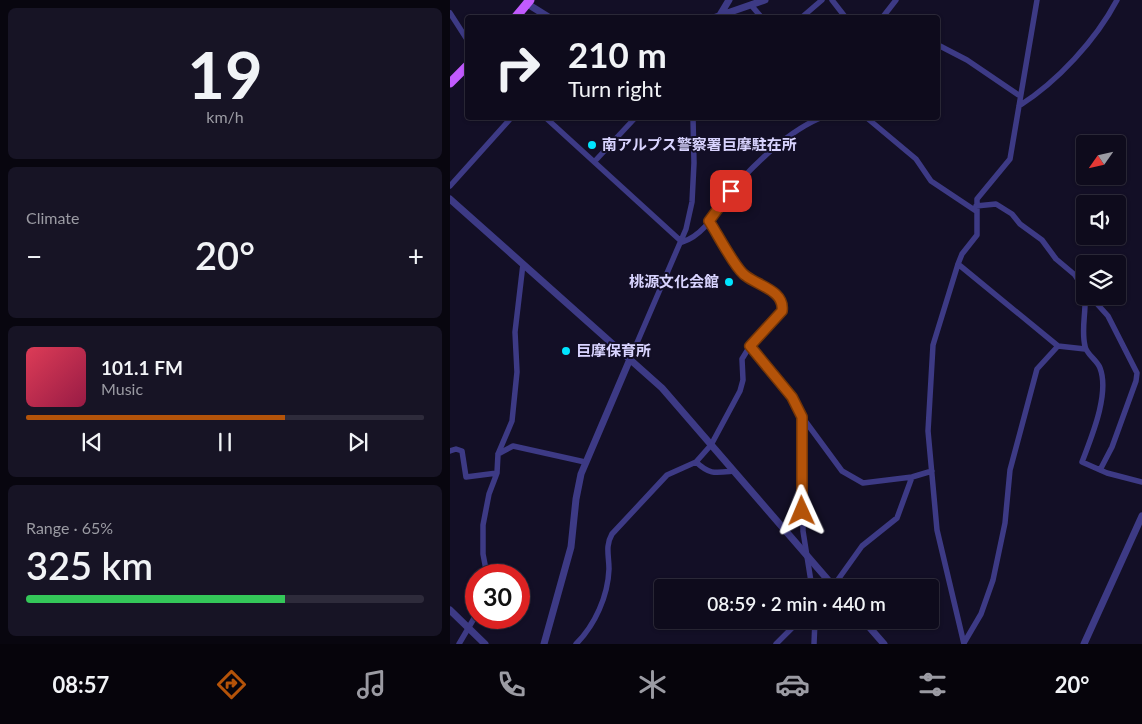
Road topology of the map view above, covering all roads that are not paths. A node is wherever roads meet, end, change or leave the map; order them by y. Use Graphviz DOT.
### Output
graph roads {
  1 [pos="729,0"];
  2 [pos="765,0"];
  3 [pos="822,0"];
  4 [pos="832,0"];
  5 [pos="896,0"];
  6 [pos="1037,0"];
  7 [pos="1117,0"];
  8 [pos="525,1"];
  9 [pos="751,5"];
  10 [pos="450,13"];
  11 [pos="516,15"];
  12 [pos="546,15"];
  13 [pos="718,15"];
  14 [pos="723,15"];
  15 [pos="759,15"];
  16 [pos="804,15"];
  17 [pos="844,15"];
  18 [pos="885,15"];
  19 [pos="465,36"];
  20 [pos="940,45"];
  21 [pos="465,68"];
  22 [pos="450,82"];
  23 [pos="1020,96"];
  24 [pos="1019,106"];
  25 [pos="509,120"];
  26 [pos="548,120"];
  27 [pos="632,120"];
  28 [pos="692,120"];
  29 [pos="815,120"];
  30 [pos="869,120"];
  31 [pos="595,161"];
  32 [pos="450,186"];
  33 [pos="450,200"];
  34 [pos="976,208"];
  35 [pos="709,221"];
  36 [pos="682,242"];
  37 [pos="523,264"];
  38 [pos="958,264"];
  39 [pos="1076,277"];
  40 [pos="1085,305"];
  41 [pos="1098,305"];
  42 [pos="750,346"];
  43 [pos="1058,346"];
  44 [pos="1085,350"];
  45 [pos="630,359"];
  46 [pos="802,417"];
  47 [pos="711,445"];
  48 [pos="450,452"];
  49 [pos="498,454"];
  50 [pos="585,462"];
  51 [pos="696,462"];
  52 [pos="1100,470"];
  53 [pos="734,471"];
  54 [pos="932,471"];
  55 [pos="497,473"];
  56 [pos="912,477"];
  57 [pos="1142,482"];
  58 [pos="1142,516"];
  59 [pos="806,555"];
  60 [pos="485,564"];
  61 [pos="810,579"];
  62 [pos="826,579"];
  63 [pos="839,579"];
  64 [pos="450,610"];
  65 [pos="465,624"];
  66 [pos="467,629"];
  67 [pos="470,629"];
  68 [pos="791,629"];
  69 [pos="815,629"];
  70 [pos="871,629"];
  71 [pos="459,644"];
  72 [pos="485,644"];
  73 [pos="544,644"];
  74 [pos="576,644"];
  75 [pos="776,644"];
  76 [pos="814,644"];
  77 [pos="884,644"];
  78 [pos="964,644"];
  79 [pos="1084,644"];
  1 -- 13 [label="street"];
  2 -- 9 [label="street"];
  3 -- 16 [label="street"];
  4 -- 17 [label="street"];
  5 -- 18 [label="street"];
  6 -- 23 [label="street"];
  7 -- 24 [label="street"];
  8 -- 11 [label="main road"];
  8 -- 12 [label="street"];
  9 -- 14 [label="street"];
  9 -- 15 [label="street"];
  10 -- 19 [label="street"];
  20 -- 23 [label="street"];
  21 -- 22 [label="main road"];
  23 -- 24 [label="street"];
  24 -- 34 [label="street"];
  25 -- 32 [label="street"];
  26 -- 31 [label="street"];
  27 -- 31 [label="street"];
  28 -- 36 [label="street"];
  29 -- 35 [label="street"];
  30 -- 34 [label="street"];
  31 -- 36 [label="street"];
  33 -- 37 [label="street"];
  34 -- 38 [label="street"];
  34 -- 39 [label="street"];
  35 -- 36 [label="street"];
  35 -- 42 [label="street"];
  36 -- 45 [label="street"];
  37 -- 45 [label="street"];
  37 -- 49 [label="street"];
  38 -- 43 [label="street"];
  38 -- 54 [label="street"];
  40 -- 44 [label="street"];
  41 -- 52 [label="street"];
  42 -- 46 [label="street"];
  42 -- 47 [label="street"];
  43 -- 44 [label="street"];
  43 -- 78 [label="street"];
  44 -- 52 [label="street"];
  45 -- 47 [label="street"];
  45 -- 50 [label="street"];
  46 -- 56 [label="street"];
  46 -- 59 [label="street"];
  47 -- 51 [label="street"];
  47 -- 53 [label="street"];
  48 -- 55 [label="street"];
  49 -- 50 [label="street"];
  49 -- 55 [label="street"];
  50 -- 73 [label="street"];
  51 -- 53 [label="street"];
  51 -- 74 [label="street"];
  52 -- 57 [label="street"];
  53 -- 59 [label="street"];
  54 -- 56 [label="street"];
  54 -- 78 [label="street"];
  55 -- 60 [label="street"];
  56 -- 63 [label="street"];
  58 -- 79 [label="street"];
  59 -- 61 [label="street"];
  59 -- 62 [label="street"];
  64 -- 65 [label="street"];
  66 -- 71 [label="street"];
  67 -- 72 [label="street"];
  68 -- 75 [label="street"];
  69 -- 76 [label="street"];
  70 -- 77 [label="street"];
}
